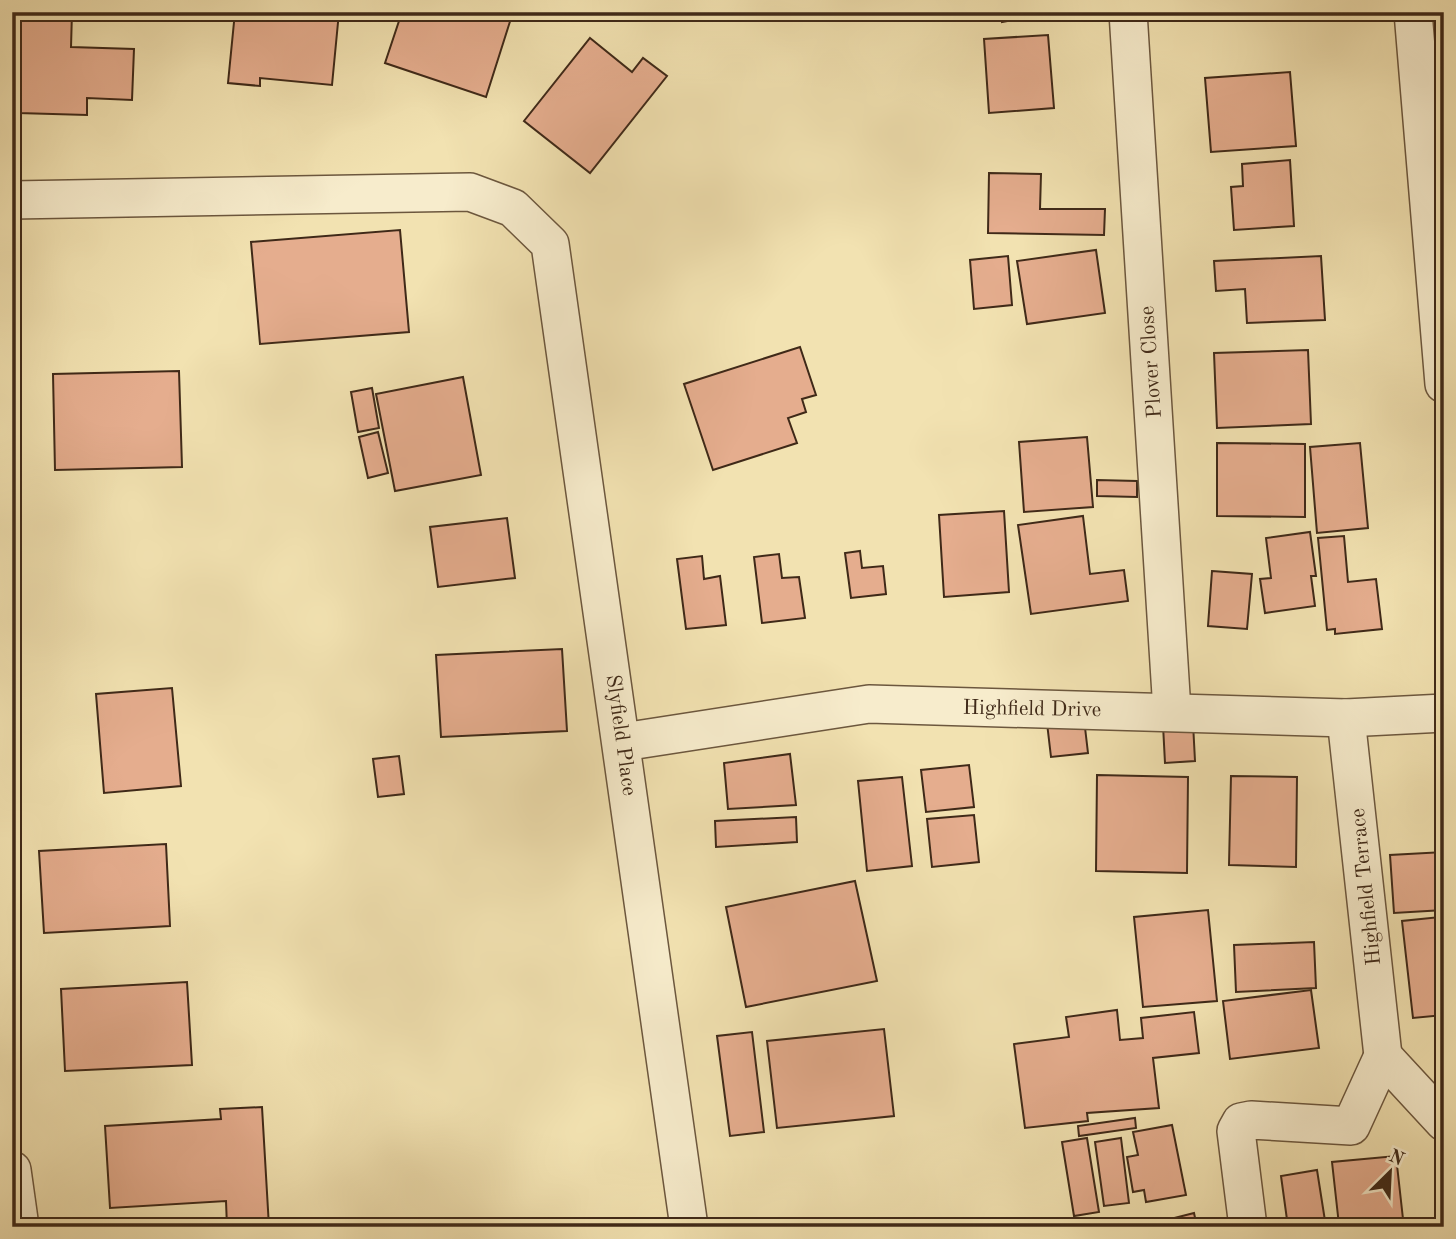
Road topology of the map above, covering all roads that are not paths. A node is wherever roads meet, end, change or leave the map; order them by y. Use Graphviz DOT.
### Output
graph roads {
  1 [pos="1128,12"];
  2 [pos="1413,12"];
  3 [pos="12,200"];
  4 [pos="1444,384"];
  5 [pos="1172,711"];
  6 [pos="1444,713"];
  7 [pos="1346,718"];
  8 [pos="623,741"];
  9 [pos="1383,1056"];
  10 [pos="1444,1122"];
  11 [pos="12,1170"];
  12 [pos="20,1227"];
  13 [pos="689,1227"];
  14 [pos="1248,1227"];
  1 -- 5 [label="street, Plover Close"];
  2 -- 4 [label="street"];
  3 -- 8 [label="street, Slyfield Place"];
  5 -- 7 [label="street, Highfield Drive"];
  5 -- 8 [label="street, Highfield Drive"];
  6 -- 7 [label="street, Highfield Drive"];
  7 -- 9 [label="street, Highfield Terrace"];
  8 -- 13 [label="street, Slyfield Place"];
  9 -- 10 [label="street"];
  9 -- 14 [label="street"];
  11 -- 12 [label="street"];
}
